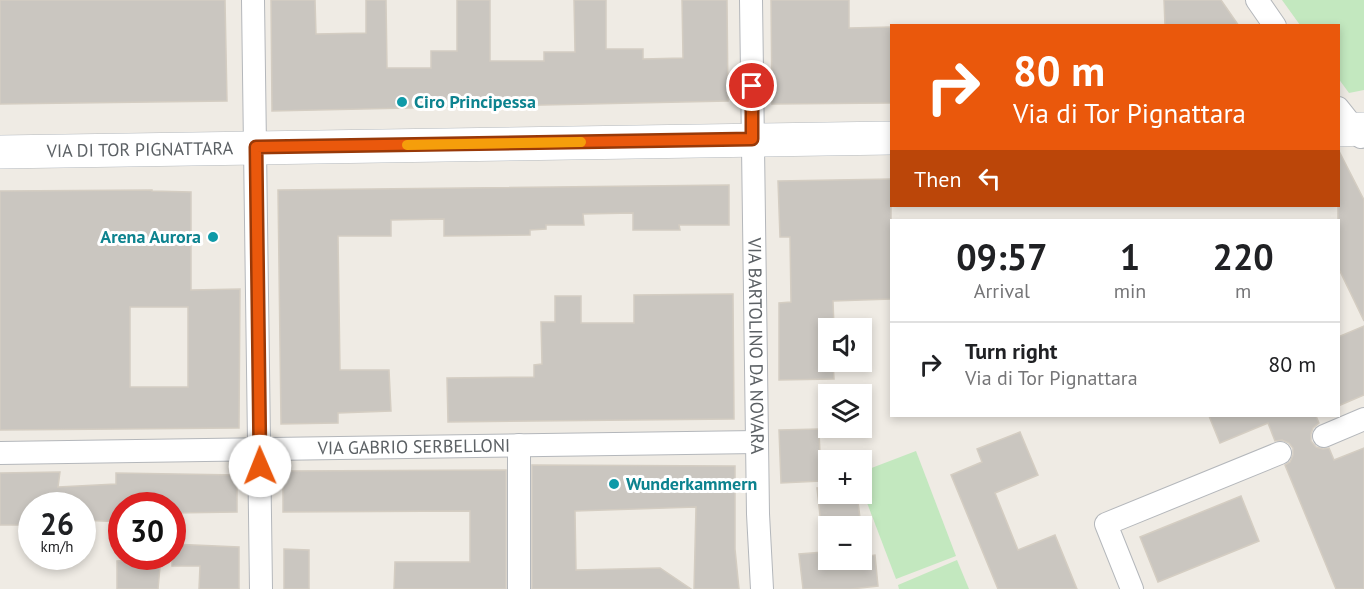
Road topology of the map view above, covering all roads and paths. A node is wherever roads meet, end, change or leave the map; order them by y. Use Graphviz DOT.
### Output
graph roads {
  1 [pos="253,0"];
  2 [pos="751,0"];
  3 [pos="1257,0"];
  4 [pos="1274,24"];
  5 [pos="890,138"];
  6 [pos="752,139"];
  7 [pos="256,147"];
  8 [pos="0,152"];
  9 [pos="1364,419"];
  10 [pos="1324,436"];
  11 [pos="757,442"];
  12 [pos="519,445"];
  13 [pos="260,449"];
  14 [pos="0,453"];
  15 [pos="1280,453"];
  16 [pos="261,589"];
  17 [pos="519,589"];
  18 [pos="762,589"];
  19 [pos="1132,589"];
  1 -- 7 [label="street"];
  2 -- 6 [label="street, VIA BARTOLINO DA NOVARA"];
  3 -- 4 [label="street"];
  5 -- 6 [label="main road, VIA DI TOR PIGNATTARA"];
  6 -- 7 [label="main road, VIA DI TOR PIGNATTARA"];
  6 -- 11 [label="street, VIA BARTOLINO DA NOVARA"];
  7 -- 8 [label="main road, VIA DI TOR PIGNATTARA"];
  7 -- 13 [label="street"];
  9 -- 10 [label="street"];
  11 -- 12 [label="street, VIA GABRIO SERBELLONI"];
  11 -- 18 [label="street, VIA BARTOLINO DA NOVARA"];
  12 -- 13 [label="street, VIA GABRIO SERBELLONI"];
  12 -- 17 [label="street"];
  13 -- 14 [label="street, VIA GABRIO SERBELLONI"];
  13 -- 16 [label="street"];
  15 -- 19 [label="street"];
}
